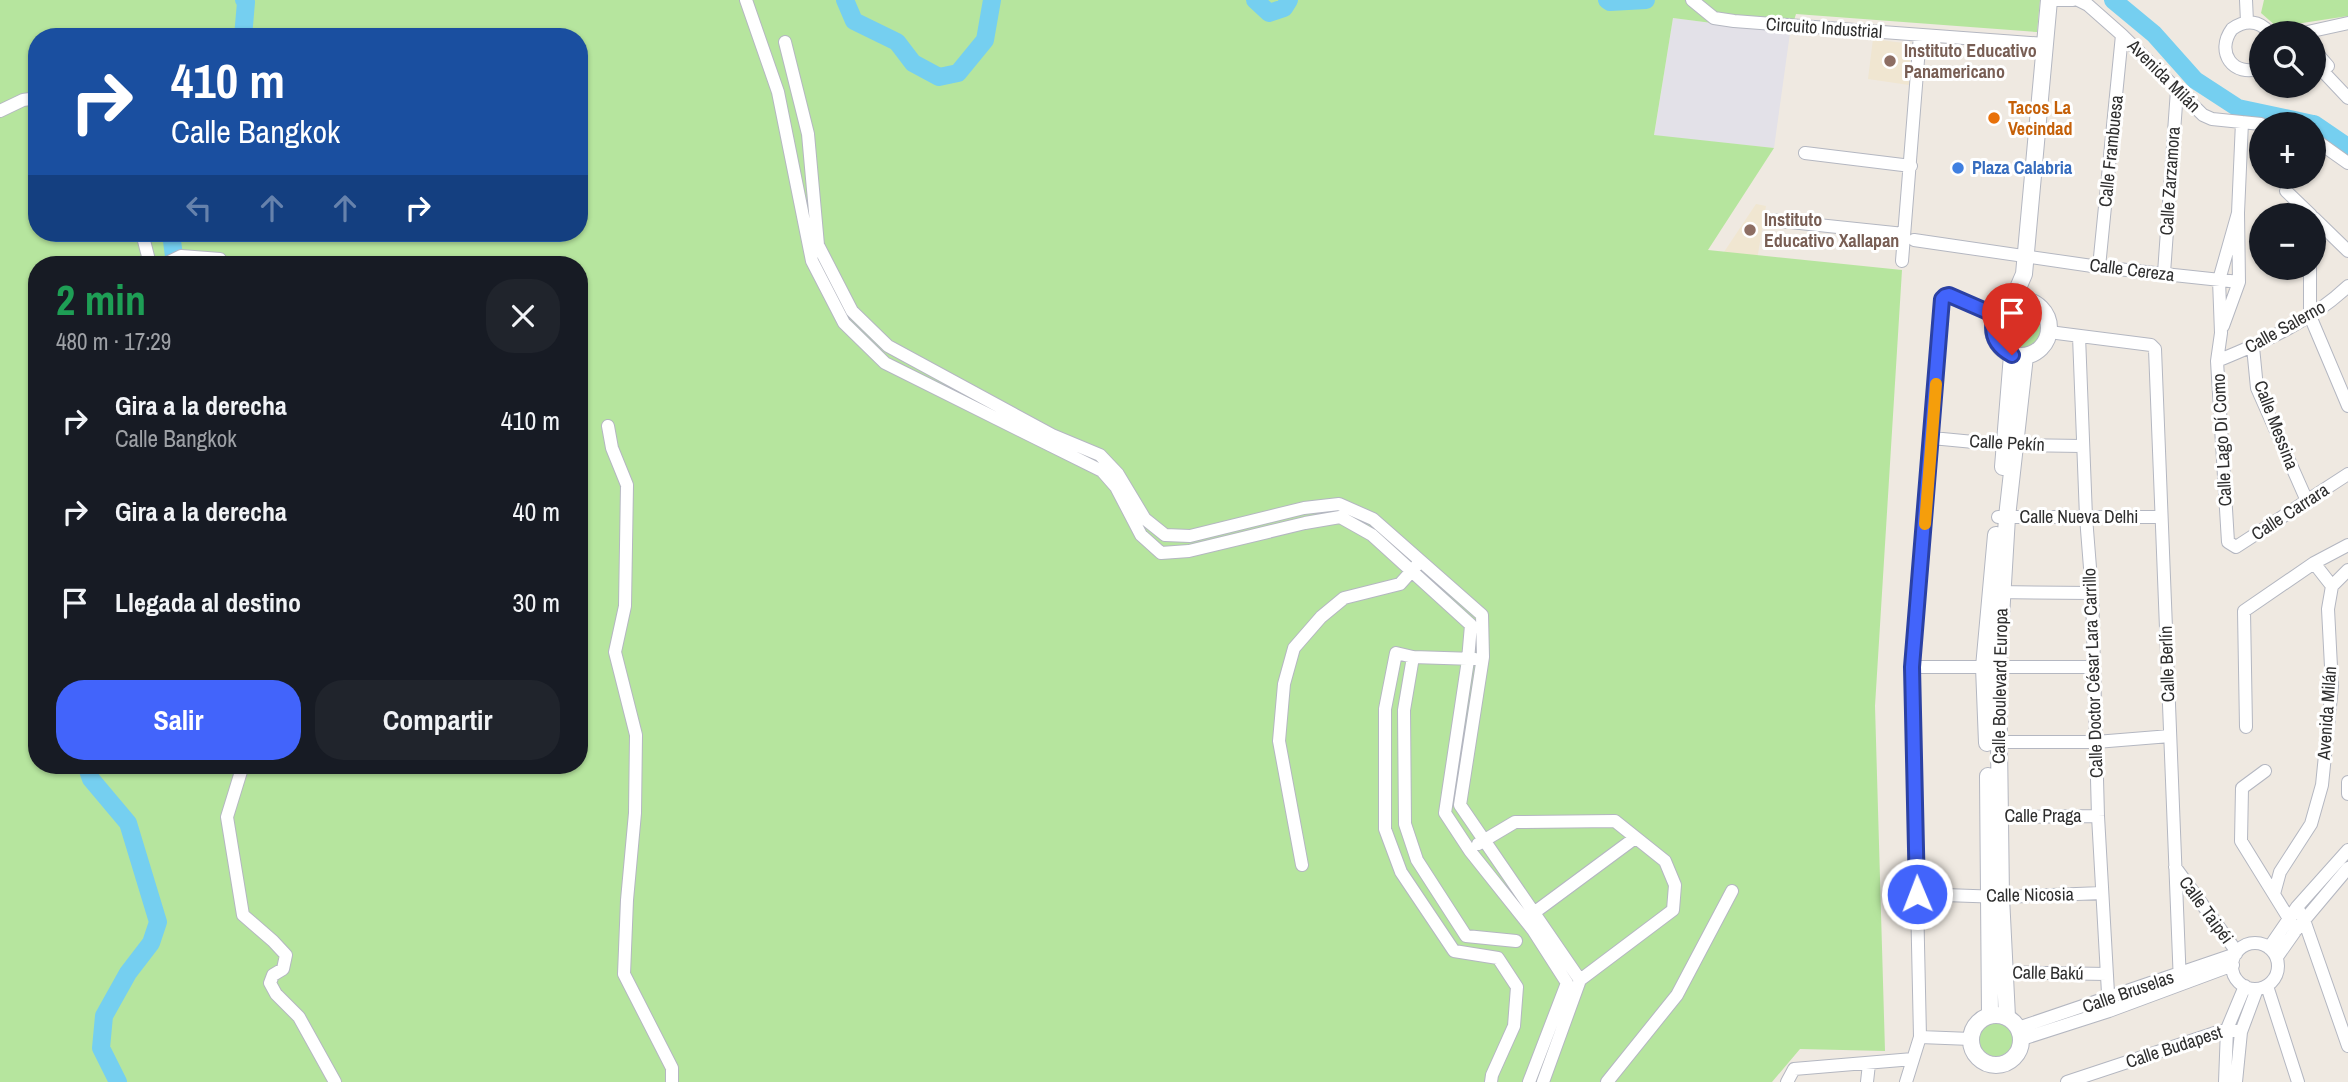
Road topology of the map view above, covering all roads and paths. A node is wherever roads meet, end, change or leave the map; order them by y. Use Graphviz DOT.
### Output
graph roads {
  1 [pos="746,0"];
  2 [pos="2049,0"];
  3 [pos="2076,0"];
  4 [pos="2246,0"];
  5 [pos="1693,1"];
  6 [pos="2247,22"];
  7 [pos="2348,23"];
  8 [pos="2326,28"];
  9 [pos="1920,35"];
  10 [pos="2122,35"];
  11 [pos="785,42"];
  12 [pos="2045,44"];
  13 [pos="2326,63"];
  14 [pos="2249,71"];
  15 [pos="2326,75"];
  16 [pos="2348,86"];
  17 [pos="2177,90"];
  18 [pos="2348,98"];
  19 [pos="28,99"];
  20 [pos="0,111"];
  21 [pos="2242,122"];
  22 [pos="2249,123"];
  23 [pos="2326,147"];
  24 [pos="1805,153"];
  25 [pos="2348,163"];
  26 [pos="1911,166"];
  27 [pos="2286,191"];
  28 [pos="2298,203"];
  29 [pos="2238,213"];
  30 [pos="1770,220"];
  31 [pos="2326,230"];
  32 [pos="1909,237"];
  33 [pos="2348,251"];
  34 [pos="2026,255"];
  35 [pos="1902,261"];
  36 [pos="2099,267"];
  37 [pos="2164,273"];
  38 [pos="2024,274"];
  39 [pos="2219,280"];
  40 [pos="2310,280"];
  41 [pos="2239,282"];
  42 [pos="2348,286"];
  43 [pos="2032,302"];
  44 [pos="2007,303"];
  45 [pos="1995,315"];
  46 [pos="2310,316"];
  47 [pos="2049,332"];
  48 [pos="2221,333"];
  49 [pos="2079,335"];
  50 [pos="2253,347"];
  51 [pos="2018,355"];
  52 [pos="2217,362"];
  53 [pos="2348,405"];
  54 [pos="608,426"];
  55 [pos="1932,438"];
  56 [pos="2011,445"];
  57 [pos="2082,446"];
  58 [pos="2348,474"];
  59 [pos="2306,501"];
  60 [pos="2002,517"];
  61 [pos="2086,517"];
  62 [pos="2161,517"];
  63 [pos="2348,545"];
  64 [pos="2231,546"];
  65 [pos="1420,561"];
  66 [pos="2314,563"];
  67 [pos="2348,570"];
  68 [pos="1412,571"];
  69 [pos="2332,586"];
  70 [pos="1997,592"];
  71 [pos="2092,593"];
  72 [pos="1413,657"];
  73 [pos="1483,657"];
  74 [pos="1468,660"];
  75 [pos="1912,667"];
  76 [pos="1991,667"];
  77 [pos="2093,667"];
  78 [pos="2246,727"];
  79 [pos="2170,736"];
  80 [pos="1992,742"];
  81 [pos="2096,742"];
  82 [pos="2265,771"];
  83 [pos="240,774"];
  84 [pos="2348,782"];
  85 [pos="2348,794"];
  86 [pos="2098,816"];
  87 [pos="1994,817"];
  88 [pos="1635,838"];
  89 [pos="1484,841"];
  90 [pos="2348,850"];
  91 [pos="1470,851"];
  92 [pos="1302,865"];
  93 [pos="2174,866"];
  94 [pos="2348,869"];
  95 [pos="1732,891"];
  96 [pos="2102,893"];
  97 [pos="1917,894"];
  98 [pos="2274,894"];
  99 [pos="1994,897"];
  100 [pos="2297,907"];
  101 [pos="2287,920"];
  102 [pos="1536,922"];
  103 [pos="2300,925"];
  104 [pos="1516,941"];
  105 [pos="2273,952"];
  106 [pos="2235,957"];
  107 [pos="1498,958"];
  108 [pos="1997,972"];
  109 [pos="2108,974"];
  110 [pos="2179,979"];
  111 [pos="1580,980"];
  112 [pos="2256,987"];
  113 [pos="2109,1005"];
  114 [pos="1990,1016"];
  115 [pos="2016,1028"];
  116 [pos="2227,1029"];
  117 [pos="2241,1032"];
  118 [pos="1920,1037"];
  119 [pos="1971,1039"];
  120 [pos="2348,1046"];
  121 [pos="1913,1059"];
  122 [pos="1869,1064"];
  123 [pos="1993,1065"];
  124 [pos="335,1082"];
  125 [pos="672,1082"];
  126 [pos="1491,1082"];
  127 [pos="1529,1082"];
  128 [pos="1542,1082"];
  129 [pos="1607,1082"];
  130 [pos="1787,1082"];
  131 [pos="1867,1082"];
  132 [pos="1906,1082"];
  133 [pos="1989,1082"];
  134 [pos="2067,1082"];
  135 [pos="2225,1082"];
  136 [pos="2236,1082"];
  137 [pos="2298,1082"];
  1 -- 68 [label="street"];
  2 -- 3 [label="street, Avenida Milán"];
  2 -- 12 [label="main road"];
  3 -- 10 [label="street, Avenida Milán"];
  4 -- 6 [label="street"];
  5 -- 9 [label="street, Circuito Industrial"];
  6 -- 14 [label="street"];
  7 -- 8 [label="street"];
  9 -- 12 [label="street, Circuito Industrial"];
  9 -- 26 [label="street"];
  10 -- 17 [label="street, Avenida Milán"];
  10 -- 36 [label="street, Calle Frambuesa"];
  11 -- 65 [label="street"];
  12 -- 34 [label="main road"];
  13 -- 16 [label="street"];
  15 -- 18 [label="street"];
  17 -- 21 [label="street, Avenida Milán"];
  17 -- 37 [label="street, Calle Zarzamora"];
  19 -- 20 [label="street"];
  21 -- 22 [label="street, Avenida Milán"];
  21 -- 29 [label="street"];
  23 -- 25 [label="street"];
  24 -- 26 [label="street"];
  26 -- 32 [label="street"];
  27 -- 28 [label="street"];
  29 -- 39 [label="street, Calle Lago Dí Como"];
  29 -- 41 [label="street"];
  30 -- 32 [label="street, Calle Cereza"];
  31 -- 33 [label="street"];
  32 -- 34 [label="street, Calle Cereza"];
  32 -- 35 [label="street"];
  34 -- 36 [label="street, Calle Cereza"];
  34 -- 38 [label="main road"];
  36 -- 37 [label="street, Calle Cereza"];
  37 -- 39 [label="street, Calle Cereza"];
  38 -- 43 [label="main road"];
  38 -- 44 [label="main road"];
  39 -- 41 [label="street, Calle Cereza"];
  39 -- 48 [label="street, Calle Lago Dí Como"];
  40 -- 46 [label="street"];
  41 -- 48 [label="street, Calle Lago Dí Como"];
  42 -- 46 [label="street, Calle Salerno"];
  43 -- 44 [label="main road"];
  43 -- 47 [label="main road"];
  44 -- 45 [label="main road"];
  45 -- 51 [label="main road"];
  45 -- 55 [label="street"];
  46 -- 50 [label="street, Calle Salerno"];
  46 -- 53 [label="street"];
  47 -- 49 [label="street"];
  47 -- 51 [label="main road"];
  48 -- 52 [label="street, Calle Lago Dí Como"];
  49 -- 57 [label="street, Calle Doctor César Lara Carrillo"];
  49 -- 62 [label="street, Calle Berlín"];
  50 -- 52 [label="street, Calle Salerno"];
  50 -- 59 [label="street, Calle Messina"];
  51 -- 56 [label="main road, Calle Boulevard Europa"];
  52 -- 64 [label="street, Calle Lago Dí Como"];
  54 -- 125 [label="street"];
  55 -- 56 [label="street, Calle Pekín"];
  55 -- 75 [label="street"];
  56 -- 57 [label="street, Calle Pekín"];
  56 -- 60 [label="main road, Calle Boulevard Europa"];
  57 -- 61 [label="street, Calle Doctor César Lara Carrillo"];
  58 -- 59 [label="street, Calle Carrara"];
  59 -- 64 [label="street, Calle Carrara"];
  60 -- 61 [label="street, Calle Nueva Delhi"];
  60 -- 70 [label="main road, Calle Boulevard Europa"];
  61 -- 62 [label="street, Calle Nueva Delhi"];
  61 -- 71 [label="street, Calle Doctor César Lara Carrillo"];
  62 -- 79 [label="street, Calle Berlín"];
  63 -- 66 [label="street"];
  65 -- 68 [label="street"];
  65 -- 73 [label="street"];
  66 -- 69 [label="street"];
  66 -- 78 [label="street"];
  67 -- 69 [label="street"];
  68 -- 74 [label="street"];
  68 -- 92 [label="street"];
  69 -- 98 [label="street, Avenida Milán"];
  70 -- 71 [label="street"];
  70 -- 76 [label="main road, Calle Boulevard Europa"];
  71 -- 77 [label="street, Calle Doctor César Lara Carrillo"];
  72 -- 74 [label="street"];
  72 -- 104 [label="street"];
  72 -- 107 [label="street"];
  73 -- 74 [label="street"];
  73 -- 89 [label="street"];
  74 -- 91 [label="street"];
  75 -- 76 [label="street"];
  75 -- 97 [label="street"];
  76 -- 77 [label="street"];
  76 -- 80 [label="main road, Calle Boulevard Europa"];
  77 -- 81 [label="street, Calle Doctor César Lara Carrillo"];
  79 -- 81 [label="street"];
  79 -- 93 [label="street, Calle Berlín"];
  80 -- 81 [label="street"];
  80 -- 87 [label="main road, Calle Boulevard Europa"];
  81 -- 86 [label="street, Calle Doctor César Lara Carrillo"];
  82 -- 98 [label="street"];
  83 -- 124 [label="street"];
  84 -- 85 [label="street"];
  86 -- 87 [label="street, Calle Praga"];
  86 -- 96 [label="street, Calle Doctor César Lara Carrillo"];
  87 -- 99 [label="main road, Calle Boulevard Europa"];
  88 -- 89 [label="street"];
  88 -- 102 [label="street"];
  88 -- 111 [label="street"];
  89 -- 91 [label="street"];
  89 -- 102 [label="street"];
  90 -- 100 [label="street"];
  91 -- 102 [label="street"];
  93 -- 106 [label="street, Calle Taipéi"];
  93 -- 110 [label="street, Calle Berlín"];
  94 -- 103 [label="street"];
  95 -- 129 [label="street"];
  96 -- 99 [label="street, Calle Nicosia"];
  96 -- 109 [label="street, Calle Doctor César Lara Carrillo"];
  97 -- 99 [label="street, Calle Nicosia"];
  97 -- 118 [label="street"];
  98 -- 101 [label="street"];
  99 -- 108 [label="main road, Calle Boulevard Europa"];
  100 -- 101 [label="street"];
  100 -- 103 [label="street"];
  101 -- 103 [label="street"];
  101 -- 105 [label="street"];
  102 -- 104 [label="street"];
  102 -- 111 [label="street"];
  102 -- 127 [label="street"];
  103 -- 105 [label="street"];
  103 -- 120 [label="street"];
  104 -- 107 [label="street"];
  105 -- 106 [label="street"];
  105 -- 112 [label="street"];
  106 -- 110 [label="street, Calle Bruselas"];
  106 -- 112 [label="street"];
  107 -- 126 [label="street"];
  108 -- 109 [label="street, Calle Bakú"];
  108 -- 114 [label="main road, Calle Boulevard Europa"];
  108 -- 115 [label="main road, Calle Boulevard Europa"];
  109 -- 113 [label="street, Calle Doctor César Lara Carrillo"];
  110 -- 113 [label="street, Calle Bruselas"];
  111 -- 128 [label="street"];
  112 -- 116 [label="street"];
  112 -- 117 [label="street"];
  112 -- 137 [label="street"];
  113 -- 115 [label="street, Calle Bruselas"];
  114 -- 115 [label="main road"];
  114 -- 119 [label="main road"];
  115 -- 123 [label="main road"];
  116 -- 117 [label="street, Calle Budapest"];
  116 -- 134 [label="street, Calle Budapest"];
  116 -- 135 [label="street"];
  117 -- 136 [label="street"];
  118 -- 119 [label="street"];
  118 -- 121 [label="street"];
  119 -- 123 [label="main road"];
  121 -- 122 [label="street"];
  121 -- 132 [label="street"];
  122 -- 130 [label="street"];
  122 -- 131 [label="street"];
  123 -- 133 [label="main road"];
}
